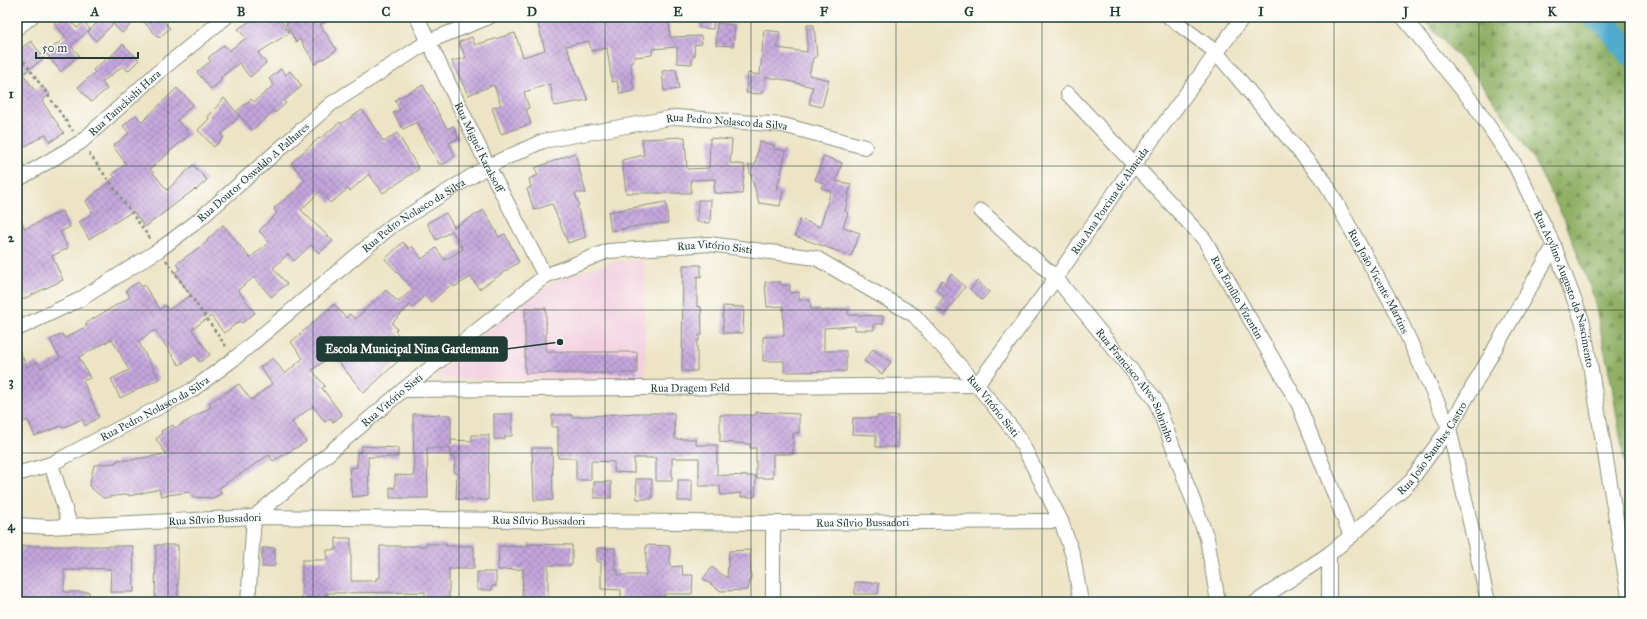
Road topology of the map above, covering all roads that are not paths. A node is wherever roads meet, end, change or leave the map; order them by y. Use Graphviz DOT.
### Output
graph roads {
  1 [pos="31,17"];
  2 [pos="226,17"];
  3 [pos="417,17"];
  4 [pos="489,17"];
  5 [pos="1169,17"];
  6 [pos="1243,17"];
  7 [pos="1403,17"];
  8 [pos="17,28"];
  9 [pos="429,41"];
  10 [pos="1216,52"];
  11 [pos="1068,94"];
  12 [pos="865,147"];
  13 [pos="1134,163"];
  14 [pos="488,166"];
  15 [pos="17,180"];
  16 [pos="981,211"];
  17 [pos="1554,246"];
  18 [pos="544,276"];
  19 [pos="1056,278"];
  20 [pos="17,329"];
  21 [pos="977,385"];
  22 [pos="403,390"];
  23 [pos="1449,428"];
  24 [pos="51,464"];
  25 [pos="17,474"];
  26 [pos="254,517"];
  27 [pos="1061,521"];
  28 [pos="773,523"];
  29 [pos="17,525"];
  30 [pos="70,525"];
  31 [pos="1352,536"];
  32 [pos="1329,554"];
  33 [pos="248,602"];
  34 [pos="773,602"];
  35 [pos="1081,602"];
  36 [pos="1218,602"];
  37 [pos="1256,602"];
  38 [pos="1329,602"];
  39 [pos="1488,602"];
  40 [pos="1630,602"];
  1 -- 8 [label="street"];
  2 -- 15 [label="street, Rua Tamekishi Hara"];
  3 -- 9 [label="street, Rua Miguel Karaksoff"];
  4 -- 9 [label="street, Rua Doutor Oswaldo A Palhares"];
  5 -- 10 [label="street, Rua João Vicente Martins"];
  6 -- 10 [label="street, Rua Ana Porcina de Almeida"];
  7 -- 17 [label="street, Rua Acylino Augusto do Nascimento"];
  9 -- 14 [label="street, Rua Miguel Karaksoff"];
  9 -- 20 [label="street, Rua Doutor Oswaldo A Palhares"];
  10 -- 13 [label="street, Rua Ana Porcina de Almeida"];
  10 -- 23 [label="street, Rua João Vicente Martins"];
  11 -- 13 [label="street, Rua Emílio Vizentin"];
  12 -- 14 [label="street, Rua Pedro Nolasco da Silva"];
  13 -- 19 [label="street, Rua Ana Porcina de Almeida"];
  13 -- 31 [label="street, Rua Emílio Vizentin"];
  14 -- 18 [label="street, Rua Miguel Karaksoff"];
  14 -- 24 [label="street, Rua Pedro Nolasco da Silva"];
  16 -- 19 [label="street, Rua Francisco Alves Sobrinho"];
  17 -- 23 [label="street, Rua João Sanches Castro"];
  17 -- 40 [label="street, Rua Acylino Augusto do Nascimento"];
  18 -- 21 [label="street, Rua Vitório Sisti"];
  18 -- 22 [label="street, Rua Vitório Sisti"];
  19 -- 21 [label="street, Rua Ana Porcina de Almeida"];
  19 -- 36 [label="street, Rua Francisco Alves Sobrinho"];
  21 -- 22 [label="street, Rua Dragem Feld"];
  21 -- 27 [label="street, Rua Vitório Sisti"];
  22 -- 26 [label="street, Rua Vitório Sisti"];
  23 -- 31 [label="street, Rua João Sanches Castro"];
  23 -- 39 [label="street, Rua João Vicente Martins"];
  24 -- 25 [label="street, Rua Pedro Nolasco da Silva"];
  24 -- 30 [label="street"];
  26 -- 28 [label="street, Rua Sílvio Bussadori"];
  26 -- 30 [label="street, Rua Sílvio Bussadori"];
  26 -- 33 [label="street"];
  27 -- 28 [label="street, Rua Sílvio Bussadori"];
  27 -- 35 [label="street, Rua Vitório Sisti"];
  28 -- 34 [label="street"];
  29 -- 30 [label="street, Rua Sílvio Bussadori"];
  31 -- 32 [label="street, Rua João Sanches Castro"];
  32 -- 37 [label="street, Rua João Sanches Castro"];
  32 -- 38 [label="street"];
}
